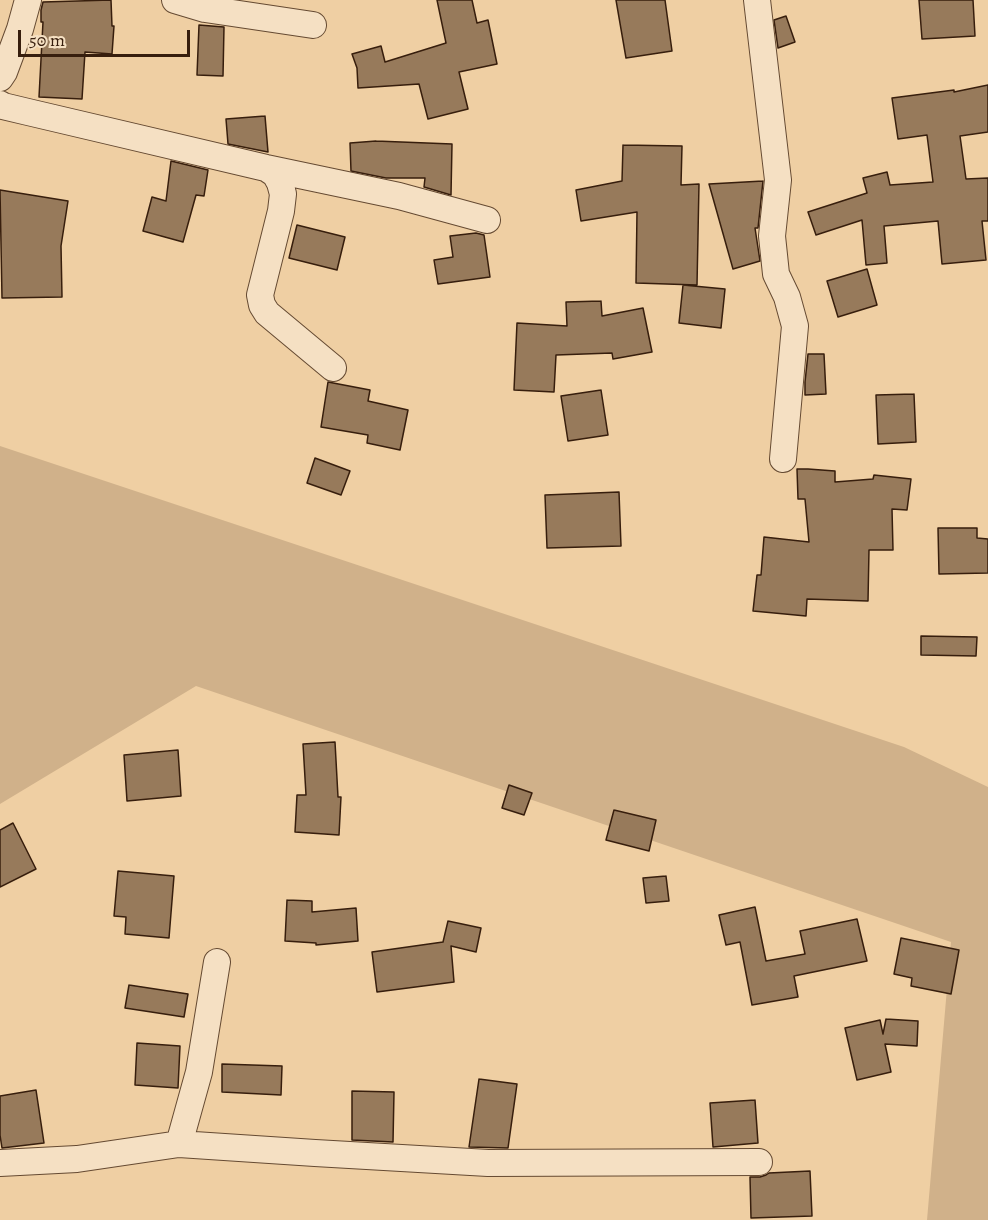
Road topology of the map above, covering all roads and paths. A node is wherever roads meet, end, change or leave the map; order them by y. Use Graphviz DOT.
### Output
graph roads {
  1 [pos="28,0"];
  2 [pos="175,0"];
  3 [pos="757,0"];
  4 [pos="313,25"];
  5 [pos="0,78"];
  6 [pos="0,104"];
  7 [pos="266,168"];
  8 [pos="487,220"];
  9 [pos="333,368"];
  10 [pos="783,459"];
  11 [pos="217,962"];
  12 [pos="179,1144"];
  13 [pos="759,1162"];
  14 [pos="0,1163"];
  1 -- 5 [label="street"];
  2 -- 4 [label="street"];
  3 -- 10 [label="street"];
  6 -- 7 [label="street"];
  7 -- 8 [label="street"];
  7 -- 9 [label="street"];
  11 -- 12 [label="street"];
  12 -- 13 [label="street"];
  12 -- 14 [label="street"];
}
